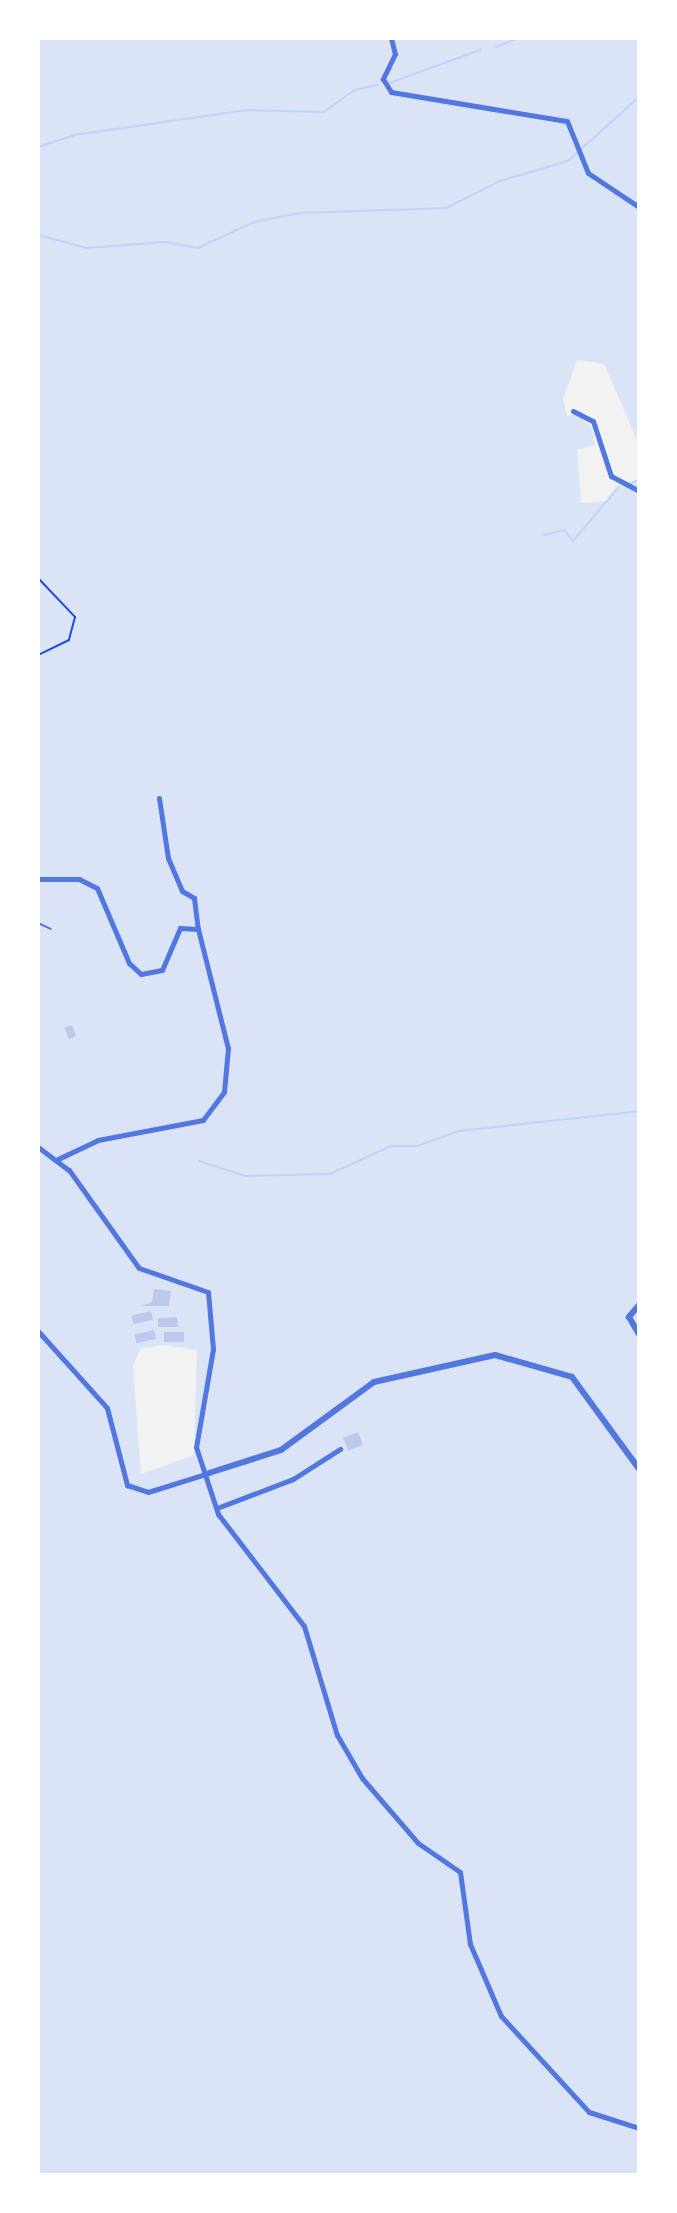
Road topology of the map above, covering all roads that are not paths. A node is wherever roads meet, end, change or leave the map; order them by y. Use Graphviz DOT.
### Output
graph roads {
  1 [pos="391,38"];
  2 [pos="639,207"];
  3 [pos="573,411"];
  4 [pos="639,491"];
  5 [pos="159,798"];
  6 [pos="38,879"];
  7 [pos="38,923"];
  8 [pos="51,929"];
  9 [pos="198,929"];
  10 [pos="38,1147"];
  11 [pos="58,1159"];
  12 [pos="639,1305"];
  13 [pos="38,1331"];
  14 [pos="639,1334"];
  15 [pos="340,1449"];
  16 [pos="639,1469"];
  17 [pos="209,1473"];
  18 [pos="217,1508"];
  19 [pos="639,2128"];
  1 -- 2 [label="street"];
  3 -- 4 [label="street"];
  5 -- 9 [label="street"];
  6 -- 9 [label="street"];
  7 -- 8 [label="lane"];
  9 -- 11 [label="street"];
  10 -- 11 [label="street"];
  11 -- 17 [label="street"];
  12 -- 14 [label="street"];
  13 -- 17 [label="street"];
  15 -- 18 [label="street"];
  16 -- 17 [label="street"];
  17 -- 18 [label="street"];
  18 -- 19 [label="street"];
}
